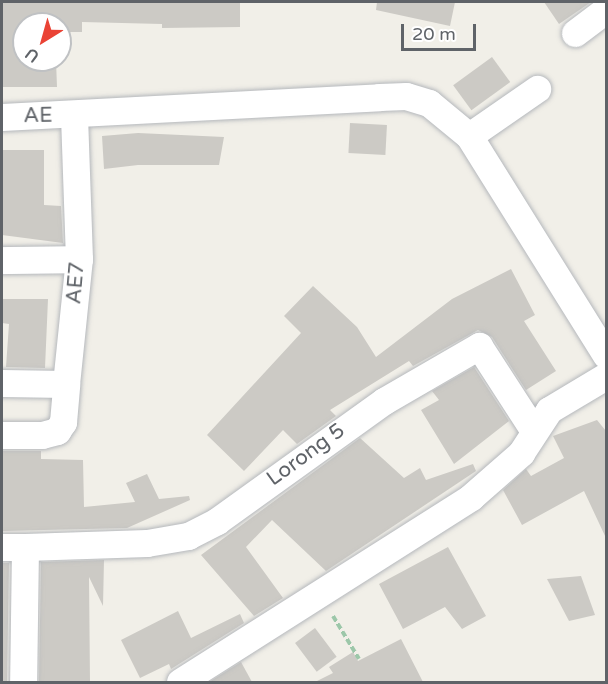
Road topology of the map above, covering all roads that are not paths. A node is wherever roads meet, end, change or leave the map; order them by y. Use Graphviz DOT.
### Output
graph roads {
  1 [pos="606,10"];
  2 [pos="575,33"];
  3 [pos="537,89"];
  4 [pos="74,116"];
  5 [pos="2,117"];
  6 [pos="469,136"];
  7 [pos="79,259"];
  8 [pos="2,260"];
  9 [pos="606,355"];
  10 [pos="606,376"];
  11 [pos="2,383"];
  12 [pos="66,384"];
  13 [pos="534,431"];
  14 [pos="2,435"];
  15 [pos="14,547"];
  16 [pos="23,682"];
  17 [pos="180,682"];
  1 -- 2 [label="street"];
  3 -- 6 [label="street"];
  4 -- 5 [label="street, AE"];
  4 -- 6 [label="street, AE"];
  4 -- 7 [label="street, AE7"];
  6 -- 9 [label="street, AE"];
  7 -- 8 [label="street"];
  7 -- 12 [label="street, AE7"];
  10 -- 13 [label="street"];
  11 -- 12 [label="street"];
  12 -- 14 [label="street, AE7"];
  13 -- 15 [label="street, Lorong 5"];
  13 -- 17 [label="street"];
  15 -- 16 [label="street"];
}
